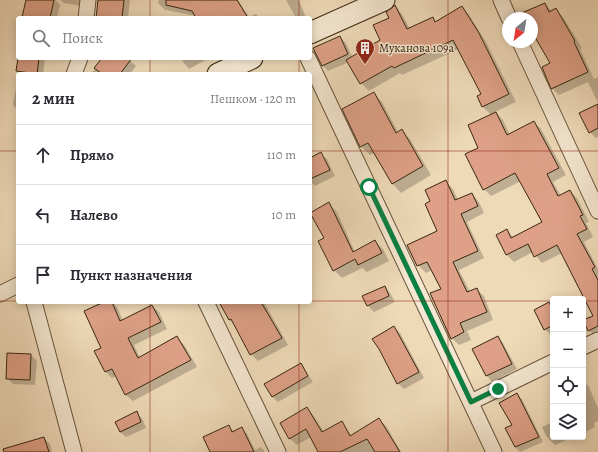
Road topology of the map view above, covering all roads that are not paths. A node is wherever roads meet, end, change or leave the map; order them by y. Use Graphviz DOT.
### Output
graph roads {
  1 [pos="88,0"];
  2 [pos="384,0"];
  3 [pos="501,0"];
  4 [pos="506,12"];
  5 [pos="86,16"];
  6 [pos="312,32"];
  7 [pos="523,48"];
  8 [pos="79,60"];
  9 [pos="248,60"];
  10 [pos="309,60"];
  11 [pos="75,72"];
  12 [pos="222,72"];
  13 [pos="598,211"];
  14 [pos="16,286"];
  15 [pos="0,294"];
  16 [pos="35,304"];
  17 [pos="207,304"];
  18 [pos="598,340"];
  19 [pos="586,346"];
  20 [pos="550,363"];
  21 [pos="471,402"];
  22 [pos="74,452"];
  23 [pos="278,452"];
  24 [pos="494,452"];
  1 -- 5 [label="street"];
  2 -- 6 [label="street"];
  3 -- 4 [label="street"];
  7 -- 13 [label="street"];
  8 -- 11 [label="street"];
  9 -- 12 [label="street"];
  10 -- 21 [label="street"];
  14 -- 15 [label="street"];
  16 -- 22 [label="street"];
  17 -- 23 [label="street"];
  18 -- 19 [label="street"];
  20 -- 21 [label="street"];
  21 -- 24 [label="street"];
}
